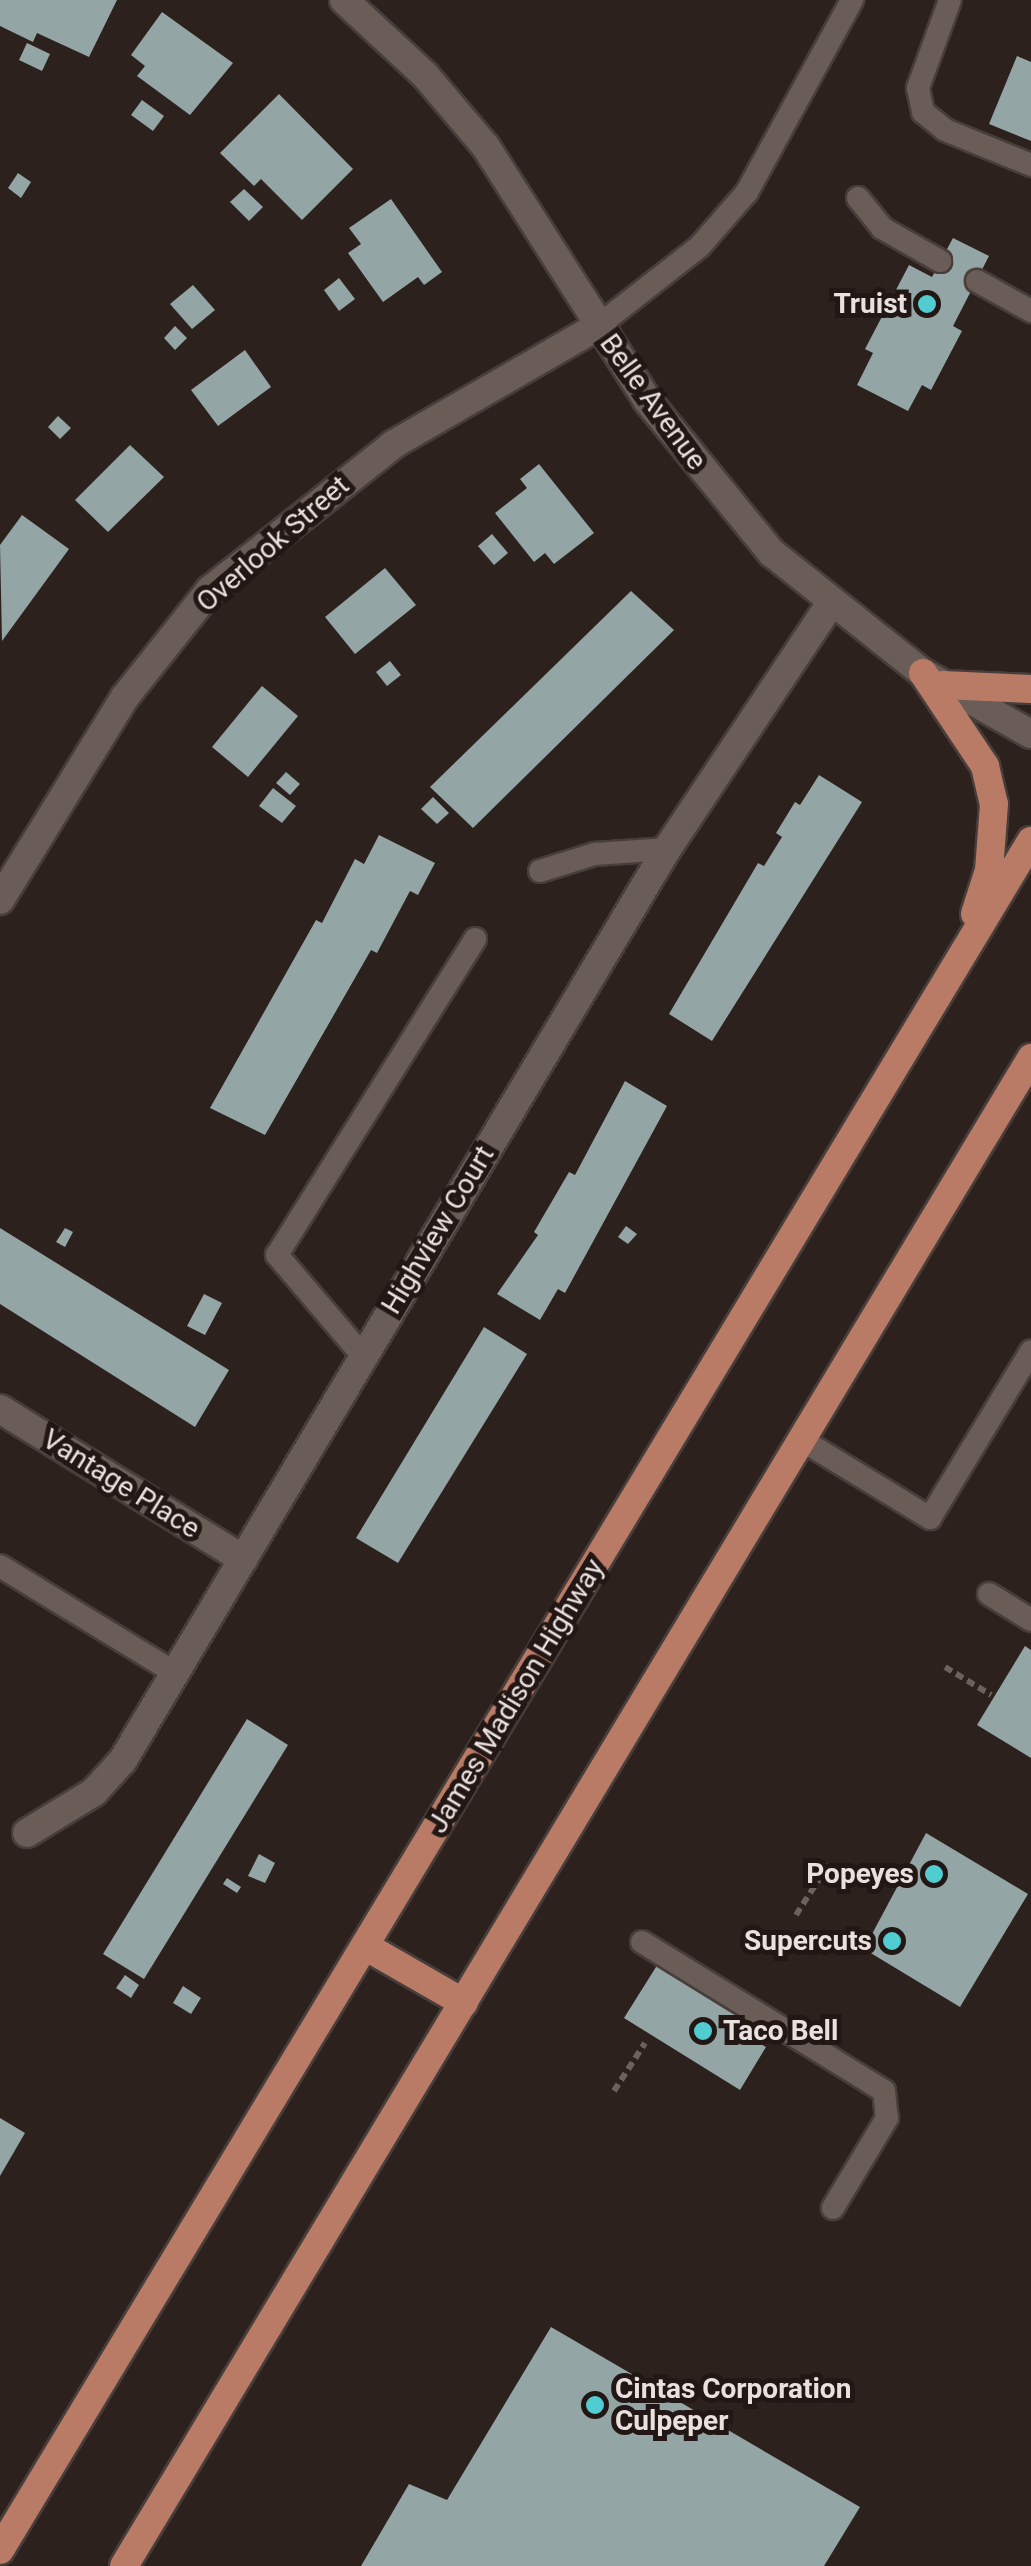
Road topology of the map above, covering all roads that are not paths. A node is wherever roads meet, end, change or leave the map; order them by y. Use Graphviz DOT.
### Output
graph roads {
  1 [pos="344,0"];
  2 [pos="852,0"];
  3 [pos="950,0"];
  4 [pos="1031,165"];
  5 [pos="858,198"];
  6 [pos="940,261"];
  7 [pos="977,281"];
  8 [pos="1031,310"];
  9 [pos="598,326"];
  10 [pos="830,605"];
  11 [pos="933,679"];
  12 [pos="1031,689"];
  13 [pos="1031,734"];
  14 [pos="1031,841"];
  15 [pos="667,849"];
  16 [pos="540,871"];
  17 [pos="0,900"];
  18 [pos="475,938"];
  19 [pos="961,958"];
  20 [pos="1031,1058"];
  21 [pos="1031,1351"];
  22 [pos="363,1356"];
  23 [pos="0,1409"];
  24 [pos="802,1440"];
  25 [pos="243,1559"];
  26 [pos="0,1566"];
  27 [pos="990,1594"];
  28 [pos="1031,1620"];
  29 [pos="175,1672"];
  30 [pos="28,1833"];
  31 [pos="642,1942"];
  32 [pos="364,1946"];
  33 [pos="464,2002"];
  34 [pos="833,2208"];
  35 [pos="0,2550"];
  36 [pos="124,2566"];
  1 -- 9 [label="street, Belle Avenue"];
  2 -- 9 [label="lane"];
  3 -- 4 [label="lane"];
  5 -- 6 [label="lane"];
  7 -- 8 [label="lane"];
  9 -- 10 [label="street, Belle Avenue"];
  9 -- 17 [label="street, Overlook Street"];
  10 -- 11 [label="street, Belle Avenue"];
  10 -- 15 [label="street, Highview Court"];
  11 -- 12 [label="main road"];
  11 -- 13 [label="street, Belle Avenue"];
  11 -- 19 [label="main road"];
  14 -- 19 [label="main road, James Madison Highway"];
  15 -- 16 [label="lane"];
  15 -- 22 [label="street, Highview Court"];
  18 -- 22 [label="lane"];
  19 -- 32 [label="main road, James Madison Highway"];
  20 -- 24 [label="main road"];
  21 -- 24 [label="lane"];
  22 -- 25 [label="street, Highview Court"];
  23 -- 25 [label="street, Vantage Place"];
  24 -- 33 [label="main road"];
  25 -- 29 [label="street, Highview Court"];
  26 -- 29 [label="lane"];
  27 -- 28 [label="lane"];
  29 -- 30 [label="street, Highview Court"];
  31 -- 34 [label="lane"];
  32 -- 33 [label="main road"];
  32 -- 35 [label="main road, James Madison Highway"];
  33 -- 36 [label="main road"];
}
